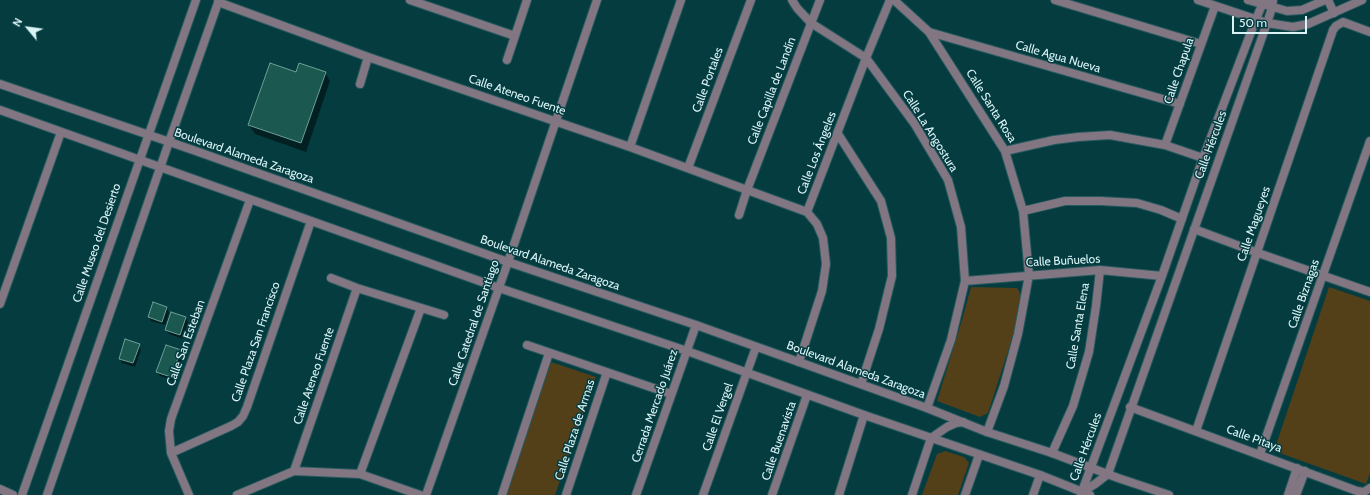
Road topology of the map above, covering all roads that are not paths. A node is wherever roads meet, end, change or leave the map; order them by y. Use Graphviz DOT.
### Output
graph roads {
  1 [pos="196,0"];
  2 [pos="410,0"];
  3 [pos="527,0"];
  4 [pos="597,0"];
  5 [pos="681,0"];
  6 [pos="751,0"];
  7 [pos="792,0"];
  8 [pos="820,0"];
  9 [pos="890,0"];
  10 [pos="894,0"];
  11 [pos="1055,0"];
  12 [pos="1198,0"];
  13 [pos="1248,0"];
  14 [pos="1327,0"];
  15 [pos="1362,0"];
  16 [pos="219,1"];
  17 [pos="1264,2"];
  18 [pos="1272,4"];
  19 [pos="1214,6"];
  20 [pos="1334,13"];
  21 [pos="1256,19"];
  22 [pos="811,23"];
  23 [pos="1267,23"];
  24 [pos="929,32"];
  25 [pos="1370,32"];
  26 [pos="515,36"];
  27 [pos="1201,44"];
  28 [pos="368,57"];
  29 [pos="866,58"];
  30 [pos="507,60"];
  31 [pos="0,84"];
  32 [pos="360,84"];
  33 [pos="1180,104"];
  34 [pos="0,111"];
  35 [pos="556,122"];
  36 [pos="61,132"];
  37 [pos="838,134"];
  38 [pos="148,135"];
  39 [pos="1370,141"];
  40 [pos="169,142"];
  41 [pos="1166,145"];
  42 [pos="630,147"];
  43 [pos="1005,151"];
  44 [pos="1203,158"];
  45 [pos="139,159"];
  46 [pos="160,166"];
  47 [pos="688,168"];
  48 [pos="747,190"];
  49 [pos="250,200"];
  50 [pos="1023,211"];
  51 [pos="807,212"];
  52 [pos="739,215"];
  53 [pos="1182,219"];
  54 [pos="311,221"];
  55 [pos="1194,229"];
  56 [pos="1258,253"];
  57 [pos="508,262"];
  58 [pos="1100,270"];
  59 [pos="1029,275"];
  60 [pos="1162,276"];
  61 [pos="1323,276"];
  62 [pos="332,278"];
  63 [pos="965,281"];
  64 [pos="357,288"];
  65 [pos="499,288"];
  66 [pos="1370,292"];
  67 [pos="0,304"];
  68 [pos="421,308"];
  69 [pos="444,315"];
  70 [pos="696,325"];
  71 [pos="527,345"];
  72 [pos="756,347"];
  73 [pos="687,351"];
  74 [pos="549,353"];
  75 [pos="799,362"];
  76 [pos="607,372"];
  77 [pos="746,373"];
  78 [pos="861,384"];
  79 [pos="671,394"];
  80 [pos="808,395"];
  81 [pos="1130,407"];
  82 [pos="927,408"];
  83 [pos="864,415"];
  84 [pos="963,422"];
  85 [pos="1196,431"];
  86 [pos="987,432"];
  87 [pos="931,438"];
  88 [pos="171,453"];
  89 [pos="1052,453"];
  90 [pos="1260,454"];
  91 [pos="980,455"];
  92 [pos="1091,468"];
  93 [pos="1301,470"];
  94 [pos="294,471"];
  95 [pos="360,474"];
  96 [pos="1108,474"];
  97 [pos="1040,475"];
  98 [pos="0,489"];
  99 [pos="1369,489"];
  100 [pos="1084,494"];
  101 [pos="13,495"];
  102 [pos="22,495"];
  103 [pos="47,495"];
  104 [pos="189,495"];
  105 [pos="236,495"];
  106 [pos="420,495"];
  107 [pos="426,495"];
  108 [pos="502,495"];
  109 [pos="566,495"];
  110 [pos="636,495"];
  111 [pos="703,495"];
  112 [pos="772,495"];
  113 [pos="838,495"];
  114 [pos="912,495"];
  115 [pos="965,495"];
  116 [pos="1033,495"];
  117 [pos="1169,495"];
  118 [pos="1288,495"];
  119 [pos="1296,495"];
  1 -- 38 [label="street, Calle Museo del Desierto"];
  2 -- 26 [label="street"];
  3 -- 26 [label="street"];
  4 -- 35 [label="street, Calle Catedral de Santiago"];
  5 -- 42 [label="street"];
  6 -- 47 [label="street, Calle Portales"];
  7 -- 22 [label="street, Calle La Angostura"];
  8 -- 22 [label="street, Calle Capilla de Landín"];
  9 -- 29 [label="street, Calle Los Ángeles"];
  10 -- 24 [label="street, Calle Santa Rosa"];
  11 -- 27 [label="street"];
  12 -- 19 [label="street"];
  13 -- 17 [label="street"];
  14 -- 18 [label="street"];
  14 -- 20 [label="street"];
  15 -- 20 [label="street"];
  16 -- 28 [label="street, Calle Ateneo Fuente"];
  16 -- 40 [label="street"];
  17 -- 18 [label="street"];
  17 -- 21 [label="street, Calle Hércules"];
  18 -- 23 [label="street, Calle Hércules"];
  19 -- 21 [label="street"];
  19 -- 27 [label="street, Calle Chapula"];
  20 -- 23 [label="street"];
  21 -- 23 [label="street"];
  21 -- 44 [label="street, Calle Hércules"];
  22 -- 29 [label="street, Calle La Angostura"];
  22 -- 48 [label="street, Calle Capilla de Landín"];
  23 -- 55 [label="street, Calle Hércules"];
  24 -- 33 [label="street, Calle Agua Nueva"];
  24 -- 43 [label="street, Calle Santa Rosa"];
  25 -- 56 [label="street, Calle Magueyes"];
  26 -- 30 [label="street"];
  27 -- 33 [label="street, Calle Chapula"];
  28 -- 32 [label="street"];
  28 -- 35 [label="street, Calle Ateneo Fuente"];
  29 -- 37 [label="street, Calle Los Ángeles"];
  29 -- 63 [label="street, Calle La Angostura"];
  31 -- 38 [label="street, Boulevard Alameda Zaragoza"];
  33 -- 41 [label="street, Calle Chapula"];
  34 -- 36 [label="street"];
  35 -- 42 [label="street, Calle Ateneo Fuente"];
  35 -- 57 [label="street, Calle Catedral de Santiago"];
  36 -- 45 [label="street"];
  36 -- 67 [label="street"];
  37 -- 51 [label="street, Calle Los Ángeles"];
  37 -- 78 [label="street"];
  38 -- 40 [label="street, Boulevard Alameda Zaragoza"];
  38 -- 45 [label="street, Calle Museo del Desierto"];
  39 -- 61 [label="street, Calle Biznagas"];
  40 -- 46 [label="street"];
  40 -- 57 [label="street, Boulevard Alameda Zaragoza"];
  41 -- 43 [label="street"];
  41 -- 44 [label="street"];
  42 -- 47 [label="street, Calle Ateneo Fuente"];
  43 -- 50 [label="street, Calle Santa Rosa"];
  44 -- 53 [label="street, Calle Hércules"];
  45 -- 46 [label="street"];
  45 -- 102 [label="street, Calle Museo del Desierto"];
  46 -- 49 [label="street"];
  46 -- 103 [label="street"];
  47 -- 48 [label="street, Calle Ateneo Fuente"];
  48 -- 51 [label="street, Calle Ateneo Fuente"];
  48 -- 52 [label="street, Calle Capilla de Landín"];
  49 -- 54 [label="street"];
  49 -- 88 [label="street, Calle San Esteban"];
  50 -- 53 [label="street"];
  50 -- 59 [label="street, Calle Santa Rosa"];
  51 -- 75 [label="street, Calle Los Ángeles"];
  53 -- 60 [label="street, Calle Hércules"];
  54 -- 65 [label="street"];
  54 -- 88 [label="street, Calle Plaza San Francisco"];
  55 -- 56 [label="street"];
  55 -- 81 [label="street, Calle Hércules"];
  56 -- 61 [label="street"];
  56 -- 85 [label="street, Calle Magueyes"];
  57 -- 65 [label="street, Calle Catedral de Santiago"];
  57 -- 70 [label="street, Boulevard Alameda Zaragoza"];
  58 -- 59 [label="street, Calle Buñuelos"];
  58 -- 60 [label="street, Calle Buñuelos"];
  58 -- 89 [label="street, Calle Santa Elena"];
  59 -- 63 [label="street, Calle Buñuelos"];
  59 -- 86 [label="street, Calle Santa Rosa"];
  60 -- 92 [label="street, Calle Hércules"];
  61 -- 66 [label="street"];
  61 -- 90 [label="street, Calle Biznagas"];
  62 -- 64 [label="street"];
  63 -- 82 [label="street, Calle La Angostura"];
  64 -- 68 [label="street"];
  64 -- 94 [label="street, Calle Ateneo Fuente"];
  65 -- 73 [label="street"];
  65 -- 107 [label="street, Calle Catedral de Santiago"];
  68 -- 69 [label="street"];
  68 -- 95 [label="street"];
  70 -- 72 [label="street, Boulevard Alameda Zaragoza"];
  70 -- 73 [label="street, Cerrada Mercado Juárez"];
  71 -- 74 [label="street"];
  72 -- 75 [label="street, Boulevard Alameda Zaragoza"];
  72 -- 77 [label="street, Calle El Vergel"];
  73 -- 77 [label="street"];
  73 -- 79 [label="street, Cerrada Mercado Juárez"];
  74 -- 76 [label="street"];
  74 -- 108 [label="street"];
  75 -- 78 [label="street, Boulevard Alameda Zaragoza"];
  76 -- 79 [label="street"];
  76 -- 109 [label="street, Calle Plaza de Armas"];
  77 -- 80 [label="street"];
  77 -- 111 [label="street, Calle El Vergel"];
  78 -- 82 [label="street, Boulevard Alameda Zaragoza"];
  79 -- 110 [label="street, Cerrada Mercado Juárez"];
  80 -- 83 [label="street"];
  80 -- 112 [label="street, Calle Buenavista"];
  81 -- 85 [label="street, Calle Pitaya"];
  81 -- 96 [label="street, Calle Hércules"];
  82 -- 84 [label="street, Boulevard Alameda Zaragoza"];
  83 -- 87 [label="street"];
  83 -- 113 [label="street"];
  84 -- 86 [label="street, Boulevard Alameda Zaragoza"];
  84 -- 87 [label="street"];
  85 -- 90 [label="street, Calle Pitaya"];
  86 -- 89 [label="street, Boulevard Alameda Zaragoza"];
  87 -- 91 [label="street"];
  87 -- 114 [label="street"];
  88 -- 104 [label="street, Calle San Esteban"];
  89 -- 92 [label="street, Boulevard Alameda Zaragoza"];
  90 -- 93 [label="street, Calle Pitaya"];
  91 -- 97 [label="street"];
  91 -- 115 [label="street"];
  92 -- 96 [label="street, Boulevard Alameda Zaragoza"];
  92 -- 100 [label="street, Calle Hércules"];
  93 -- 99 [label="street, Calle Pitaya"];
  93 -- 118 [label="street"];
  93 -- 119 [label="street"];
  94 -- 95 [label="street"];
  94 -- 105 [label="street"];
  95 -- 106 [label="street"];
  96 -- 100 [label="street, Calle Hércules"];
  96 -- 117 [label="street, Boulevard Alameda Zaragoza"];
  97 -- 100 [label="street"];
  97 -- 116 [label="street"];
  98 -- 101 [label="street"];
}
